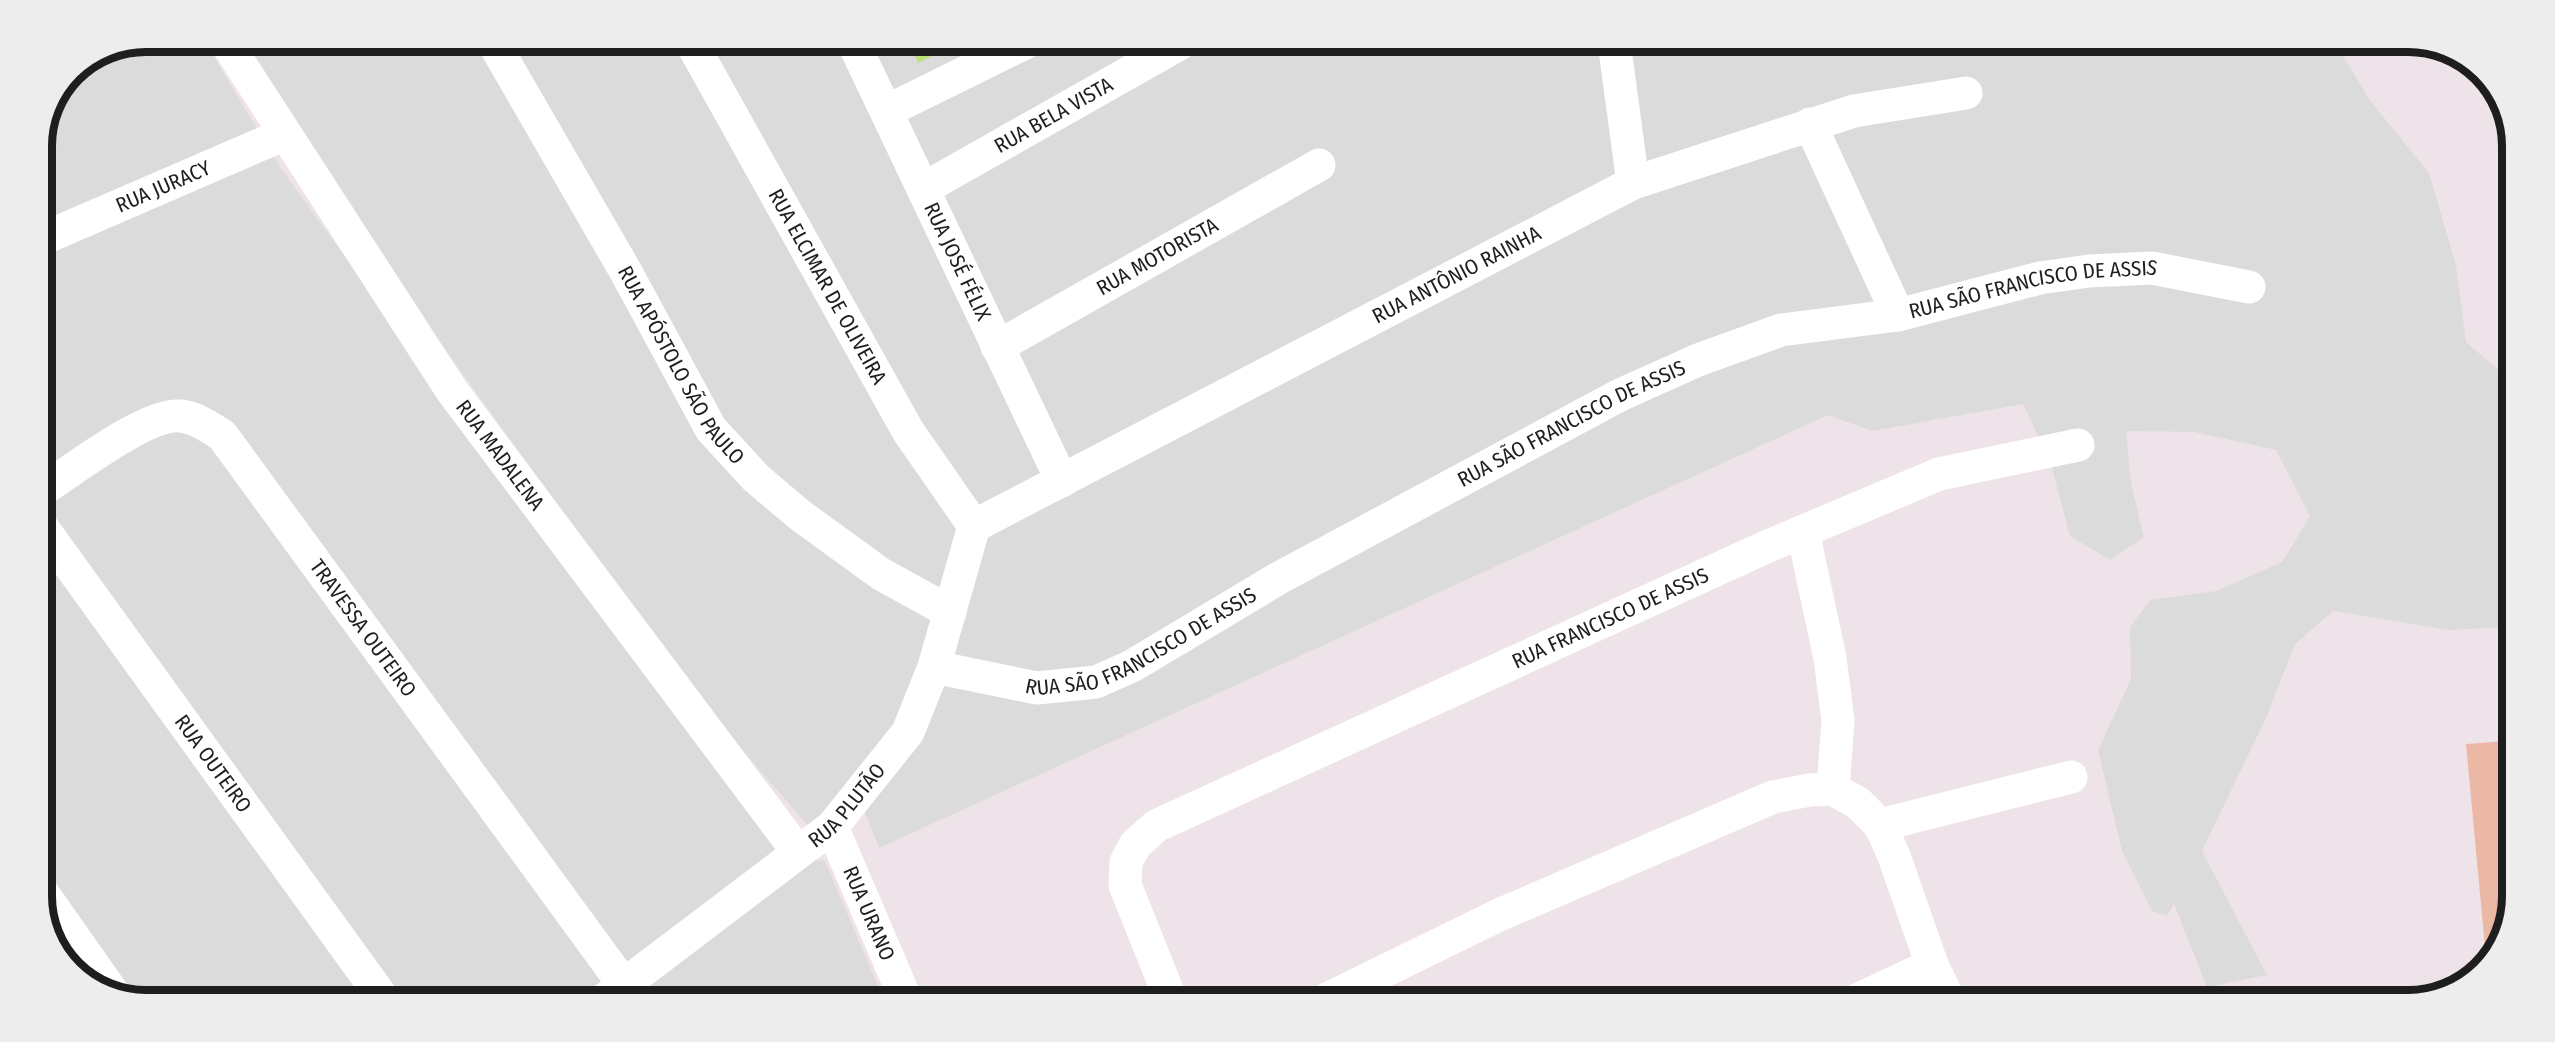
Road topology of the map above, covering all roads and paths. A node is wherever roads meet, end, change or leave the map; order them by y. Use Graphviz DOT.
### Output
graph roads {
  1 [pos="232,52"];
  2 [pos="499,52"];
  3 [pos="697,52"];
  4 [pos="858,52"];
  5 [pos="1007,52"];
  6 [pos="1166,52"];
  7 [pos="1615,52"];
  8 [pos="1966,93"];
  9 [pos="887,111"];
  10 [pos="1810,124"];
  11 [pos="285,134"];
  12 [pos="1319,165"];
  13 [pos="1633,183"];
  14 [pos="923,189"];
  15 [pos="52,235"];
  16 [pos="2249,287"];
  17 [pos="1898,315"];
  18 [pos="997,347"];
  19 [pos="2078,445"];
  20 [pos="1062,481"];
  21 [pos="52,483"];
  22 [pos="974,526"];
  23 [pos="1803,532"];
  24 [pos="53,542"];
  25 [pos="950,612"];
  26 [pos="934,668"];
  27 [pos="2071,777"];
  28 [pos="1833,789"];
  29 [pos="1880,825"];
  30 [pos="832,827"];
  31 [pos="798,852"];
  32 [pos="54,908"];
  33 [pos="1932,965"];
  34 [pos="103,979"];
  35 [pos="377,990"];
  36 [pos="613,990"];
  37 [pos="617,990"];
  38 [pos="902,990"];
  39 [pos="1167,990"];
  40 [pos="1345,990"];
  41 [pos="1878,990"];
  42 [pos="1944,990"];
  1 -- 11 [label="street, RUA MADALENA"];
  2 -- 25 [label="street, RUA APÓSTOLO SÃO PAULO"];
  3 -- 22 [label="street, RUA ELCIMAR DE OLIVEIRA"];
  4 -- 9 [label="street, RUA JOSÉ FÉLIX"];
  5 -- 9 [label="street"];
  6 -- 14 [label="street, RUA BELA VISTA"];
  7 -- 13 [label="street"];
  8 -- 10 [label="street, RUA ANTÔNIO RAINHA"];
  9 -- 14 [label="street, RUA JOSÉ FÉLIX"];
  10 -- 13 [label="street, RUA ANTÔNIO RAINHA"];
  10 -- 17 [label="street"];
  11 -- 15 [label="street, RUA JURACY"];
  11 -- 31 [label="street, RUA MADALENA"];
  12 -- 18 [label="street, RUA MOTORISTA"];
  13 -- 20 [label="street, RUA ANTÔNIO RAINHA"];
  14 -- 18 [label="street, RUA JOSÉ FÉLIX"];
  16 -- 17 [label="street, RUA SÃO FRANCISCO DE ASSIS"];
  17 -- 26 [label="street, RUA SÃO FRANCISCO DE ASSIS"];
  18 -- 20 [label="street, RUA JOSÉ FÉLIX"];
  19 -- 23 [label="street, RUA FRANCISCO DE ASSIS"];
  20 -- 22 [label="street, RUA ANTÔNIO RAINHA"];
  21 -- 36 [label="street, TRAVESSA OUTEIRO"];
  22 -- 25 [label="street, RUA PLUTÃO"];
  23 -- 28 [label="street"];
  23 -- 39 [label="street, RUA FRANCISCO DE ASSIS"];
  24 -- 35 [label="street, RUA OUTEIRO"];
  25 -- 26 [label="street, RUA PLUTÃO"];
  26 -- 30 [label="street, RUA PLUTÃO"];
  27 -- 29 [label="street"];
  28 -- 29 [label="street"];
  28 -- 40 [label="street"];
  29 -- 33 [label="street"];
  30 -- 31 [label="street, RUA PLUTÃO"];
  30 -- 38 [label="street, RUA URANO"];
  31 -- 37 [label="street, RUA PLUTÃO"];
  32 -- 34 [label="street"];
  33 -- 41 [label="street"];
  33 -- 42 [label="street"];
}
